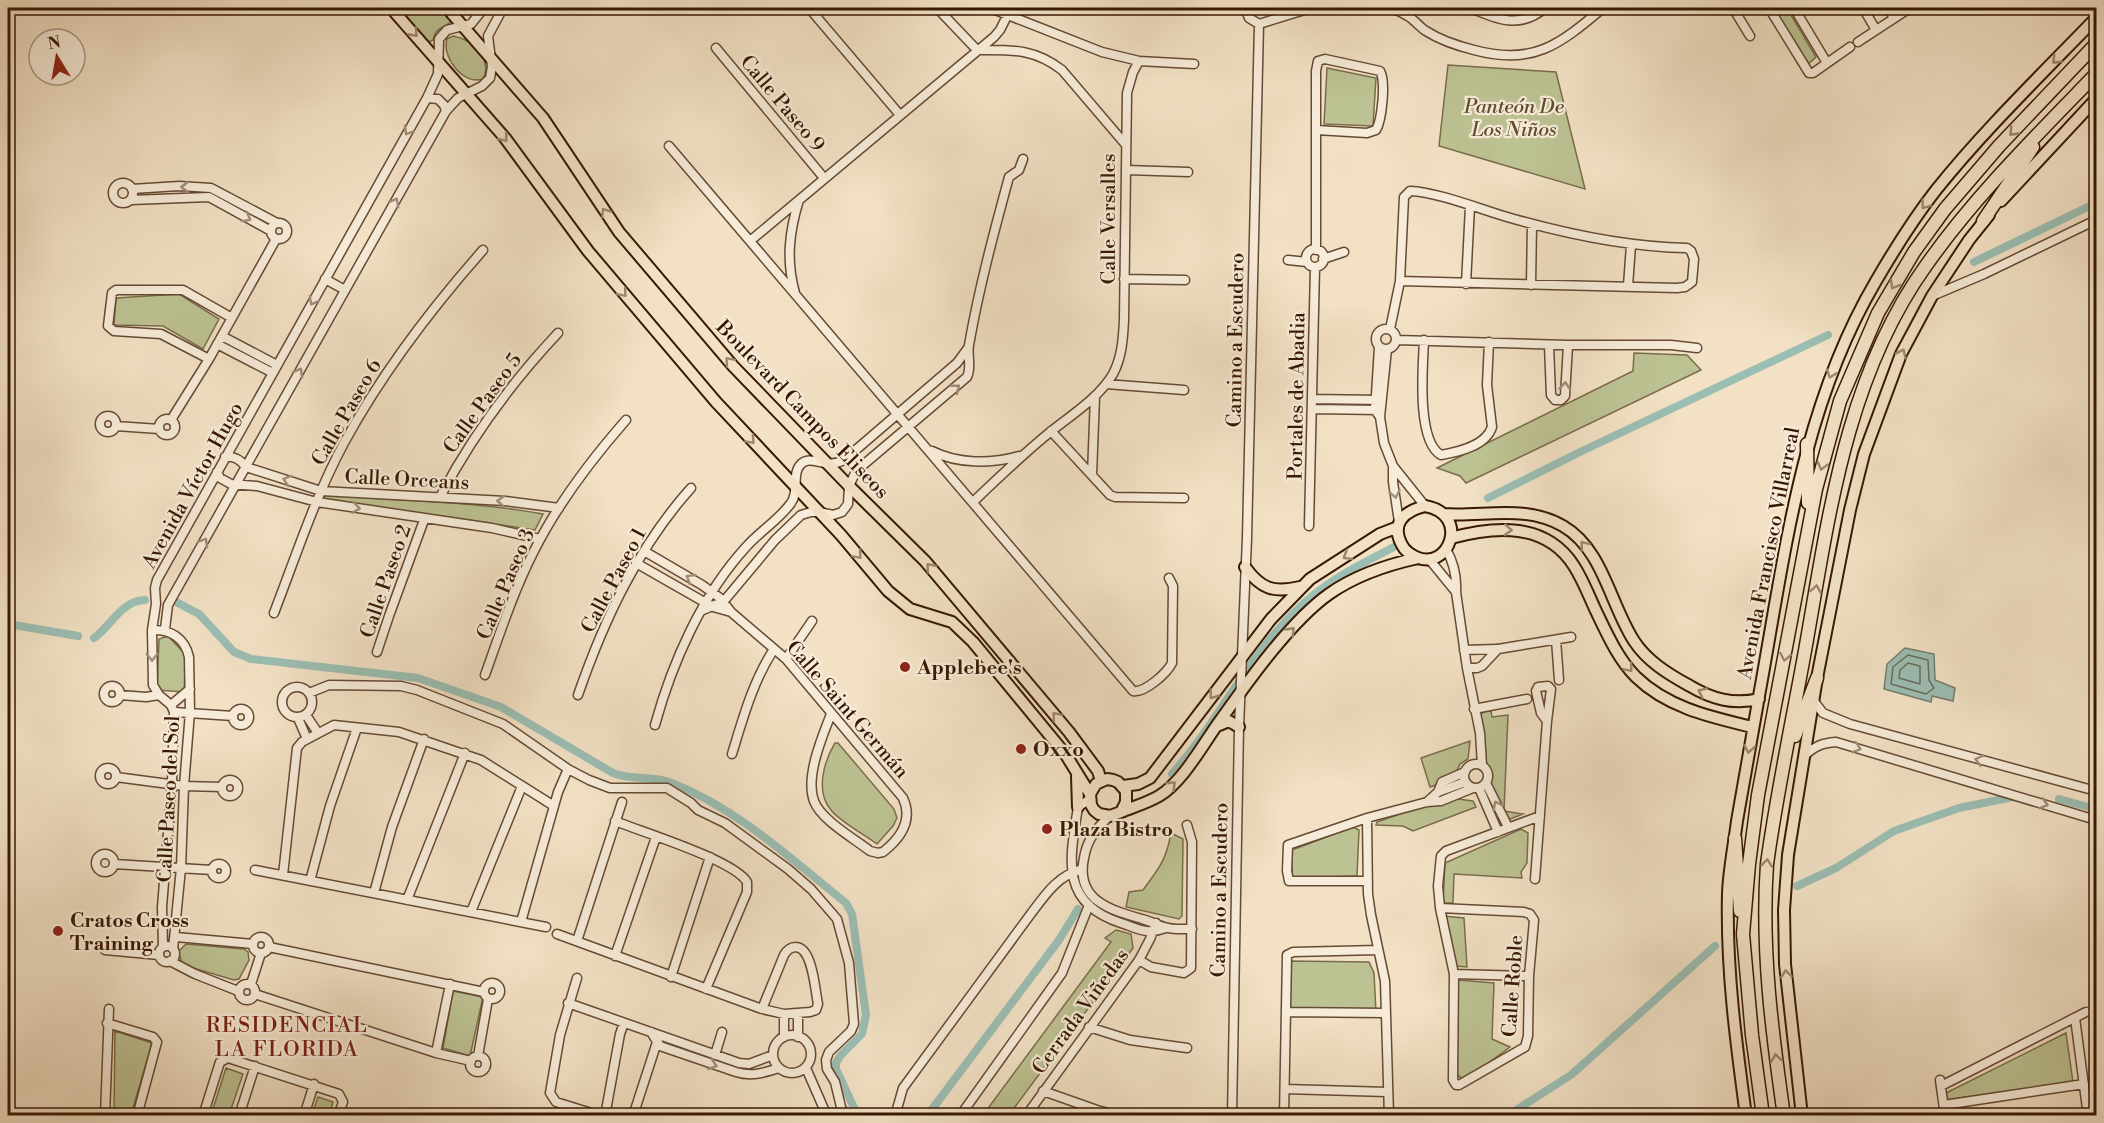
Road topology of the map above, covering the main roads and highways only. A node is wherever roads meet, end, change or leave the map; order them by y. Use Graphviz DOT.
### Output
graph roads {
  1 [pos="391,8"];
  2 [pos="447,8"];
  3 [pos="2097,18"];
  4 [pos="2097,44"];
  5 [pos="2097,74"];
  6 [pos="2097,99"];
  7 [pos="2045,127"];
  8 [pos="1983,221"];
  9 [pos="1807,444"];
  10 [pos="1443,514"];
  11 [pos="1398,524"];
  12 [pos="1449,544"];
  13 [pos="1806,545"];
  14 [pos="1423,558"];
  15 [pos="1245,567"];
  16 [pos="1300,587"];
  17 [pos="1817,678"];
  18 [pos="1759,699"];
  19 [pos="1239,727"];
  20 [pos="1752,727"];
  21 [pos="1214,728"];
  22 [pos="1785,765"];
  23 [pos="1076,770"];
  24 [pos="1101,781"];
  25 [pos="1123,786"];
  26 [pos="1090,797"];
  27 [pos="1078,807"];
  28 [pos="1115,814"];
  29 [pos="1735,838"];
  30 [pos="1743,934"];
  31 [pos="1746,1116"];
  32 [pos="1763,1116"];
  33 [pos="1784,1116"];
  34 [pos="1802,1116"];
  1 -- 23 [label="main road, one-way"];
  24 -- 2 [label="main road, Boulevard Campos Eliseos, one-way"];
  3 -- 9 [label="main road, Avenida Francisco Villarreal, one-way"];
  4 -- 13 [label="highway, Avenida Francisco Villarreal, one-way"];
  5 -- 7 [label="highway"];
  6 -- 8 [label="main road"];
  7 -- 8 [label="highway"];
  22 -- 7 [label="highway, one-way"];
  17 -- 8 [label="main road, one-way"];
  9 -- 13 [label="highway"];
  9 -- 18 [label="main road, Avenida Francisco Villarreal"];
  10 -- 11 [label="main road"];
  10 -- 12 [label="main road"];
  18 -- 10 [label="main road, one-way"];
  11 -- 14 [label="main road"];
  11 -- 16 [label="main road, one-way"];
  12 -- 14 [label="main road"];
  12 -- 20 [label="main road, one-way"];
  13 -- 30 [label="highway, Avenida Francisco Villarreal, one-way"];
  21 -- 14 [label="main road, one-way"];
  15 -- 16 [label="main road"];
  16 -- 25 [label="main road, one-way"];
  17 -- 22 [label="highway"];
  34 -- 17 [label="main road, one-way"];
  18 -- 20 [label="main road, Avenida Francisco Villarreal"];
  19 -- 21 [label="main road"];
  20 -- 29 [label="main road, Avenida Francisco Villarreal, one-way"];
  28 -- 21 [label="main road, one-way"];
  33 -- 22 [label="highway, one-way"];
  23 -- 26 [label="main road"];
  23 -- 27 [label="main road"];
  24 -- 25 [label="main road"];
  24 -- 26 [label="main road"];
  25 -- 28 [label="main road"];
  26 -- 28 [label="main road"];
  29 -- 30 [label="highway"];
  29 -- 31 [label="main road, Avenida Francisco Villarreal"];
  30 -- 32 [label="highway, Avenida Francisco Villarreal"];
}
